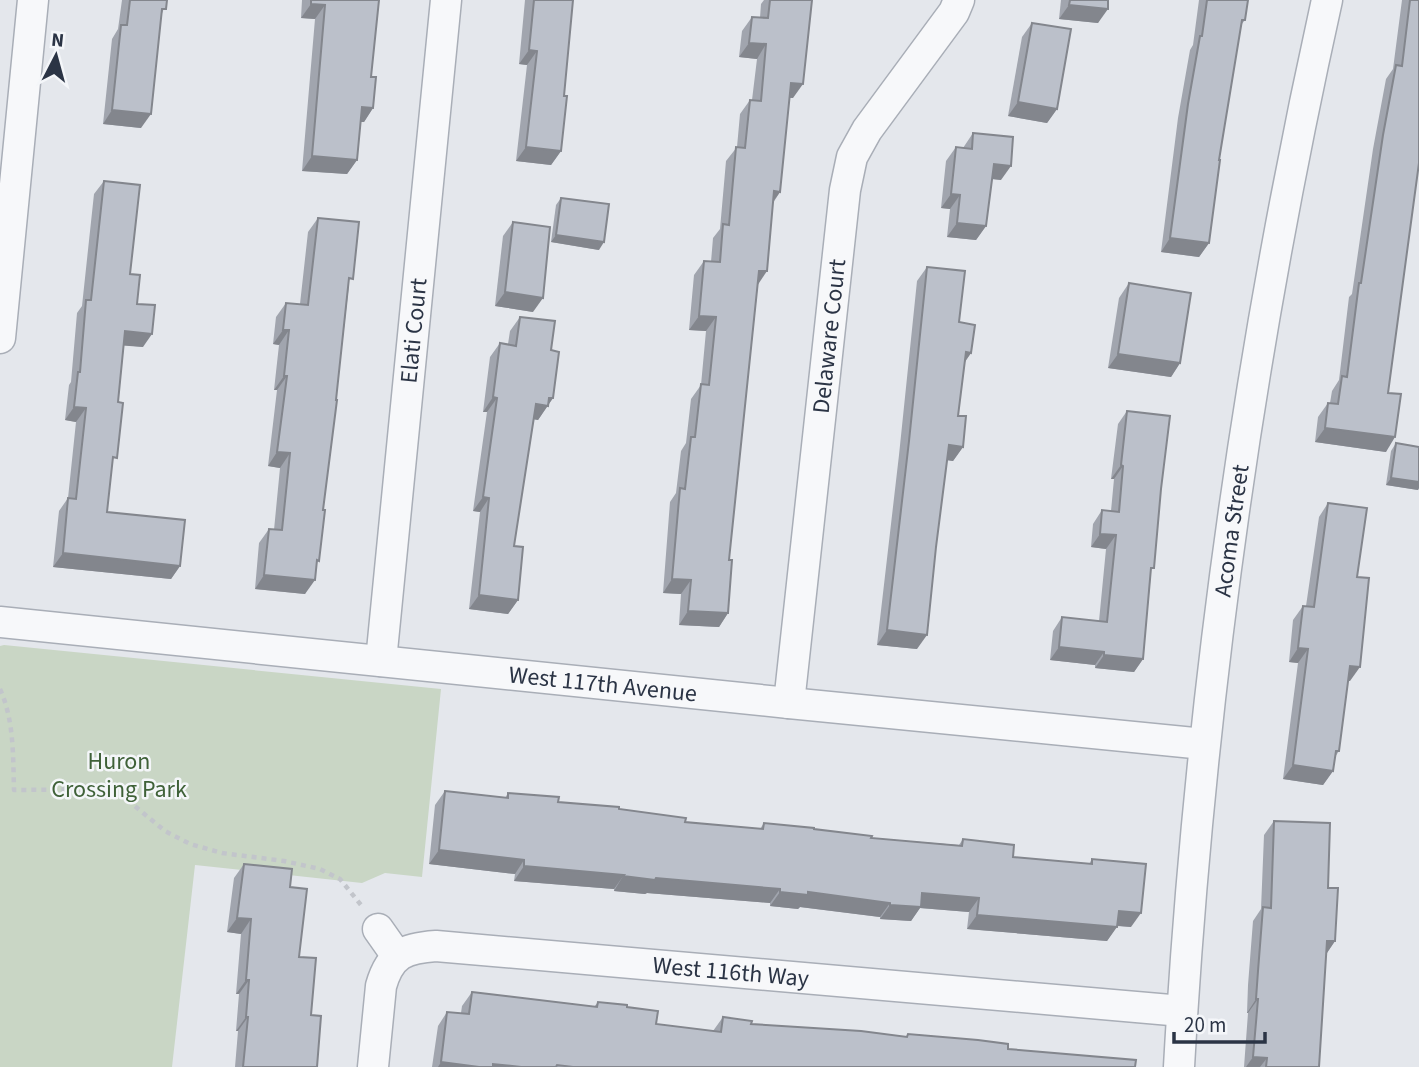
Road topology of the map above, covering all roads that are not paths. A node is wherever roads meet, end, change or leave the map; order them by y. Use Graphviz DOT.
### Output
graph roads {
  1 [pos="33,0"];
  2 [pos="446,0"];
  3 [pos="959,0"];
  4 [pos="1327,0"];
  5 [pos="0,338"];
  6 [pos="0,622"];
  7 [pos="381,661"];
  8 [pos="789,704"];
  9 [pos="1204,744"];
  10 [pos="378,929"];
  11 [pos="397,956"];
  12 [pos="1182,1011"];
  13 [pos="373,1067"];
  14 [pos="1179,1067"];
  1 -- 5 [label="street"];
  2 -- 7 [label="street, Elati Court"];
  3 -- 8 [label="street, Delaware Court"];
  4 -- 9 [label="street, Acoma Street"];
  6 -- 7 [label="street, West 117th Avenue"];
  7 -- 8 [label="street, West 117th Avenue"];
  8 -- 9 [label="street, West 117th Avenue"];
  9 -- 12 [label="street, Acoma Street"];
  10 -- 11 [label="street"];
  11 -- 12 [label="street, West 116th Way"];
  11 -- 13 [label="street"];
  12 -- 14 [label="street, Acoma Street"];
}
